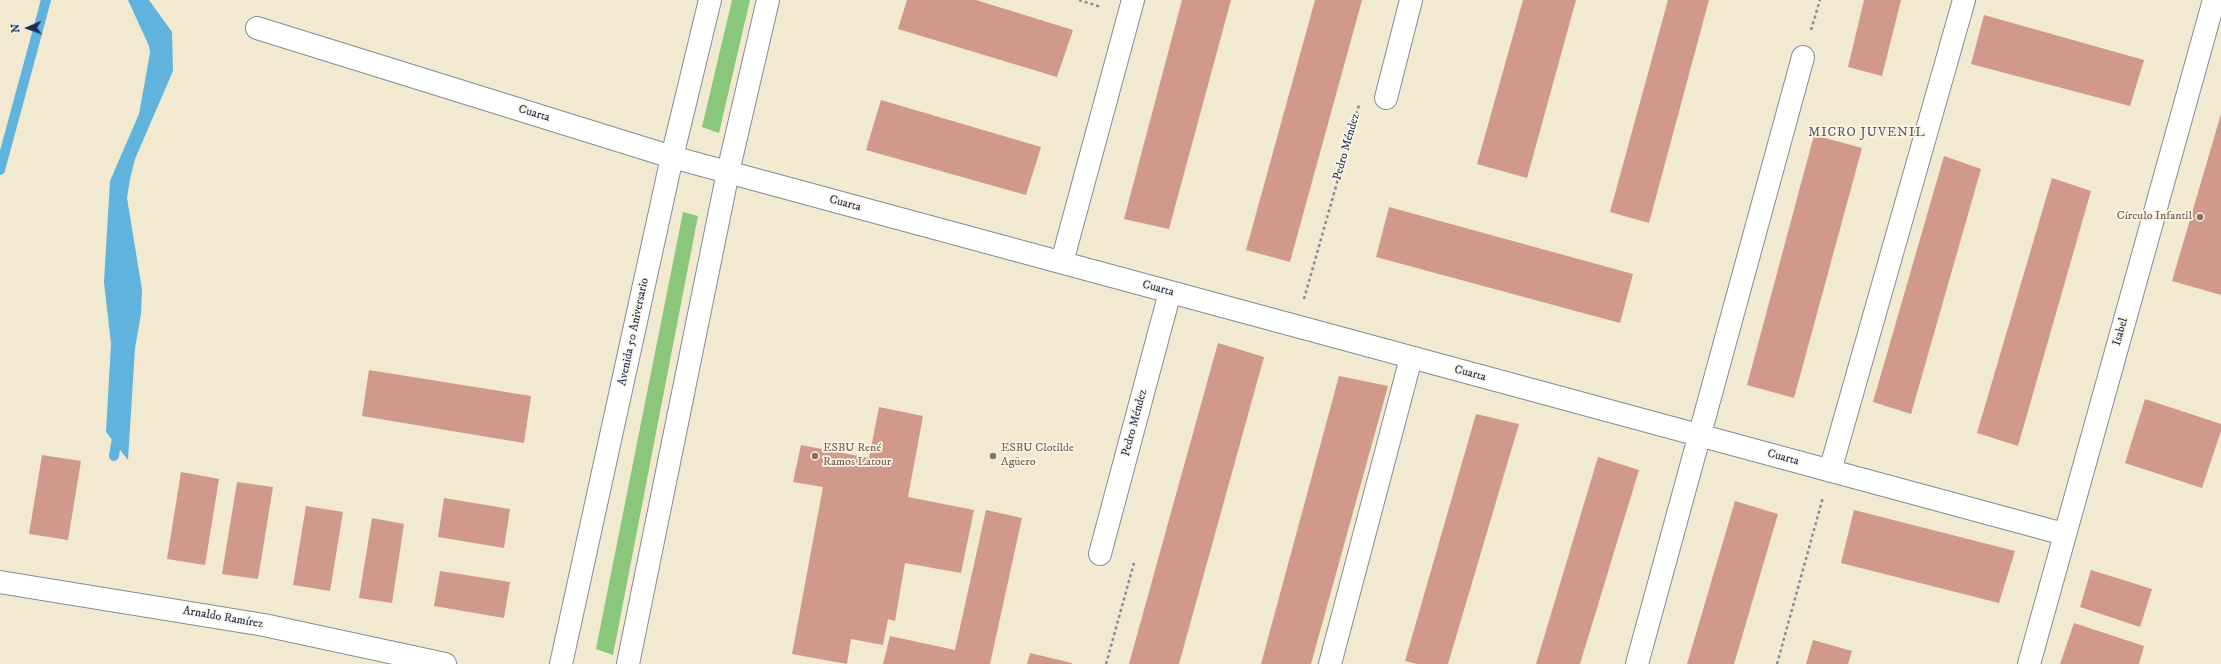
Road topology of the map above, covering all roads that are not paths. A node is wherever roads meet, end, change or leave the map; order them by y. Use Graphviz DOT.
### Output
graph roads {
  1 [pos="710,0"];
  2 [pos="768,0"];
  3 [pos="1134,0"];
  4 [pos="1411,0"];
  5 [pos="1964,0"];
  6 [pos="2214,0"];
  7 [pos="257,28"];
  8 [pos="1803,57"];
  9 [pos="1386,98"];
  10 [pos="672,157"];
  11 [pos="728,172"];
  12 [pos="1062,262"];
  13 [pos="1170,292"];
  14 [pos="1411,358"];
  15 [pos="1700,437"];
  16 [pos="1830,471"];
  17 [pos="2064,534"];
  18 [pos="1100,554"];
  19 [pos="0,582"];
  20 [pos="445,664"];
  21 [pos="561,664"];
  22 [pos="628,664"];
  23 [pos="1330,664"];
  24 [pos="1637,664"];
  25 [pos="2029,664"];
  1 -- 10 [label="street, Avenida 50 Aniversario"];
  2 -- 11 [label="street"];
  3 -- 12 [label="street"];
  4 -- 9 [label="street"];
  5 -- 16 [label="street"];
  6 -- 17 [label="street, Isabel"];
  7 -- 10 [label="street, Cuarta"];
  8 -- 15 [label="street"];
  10 -- 11 [label="street, Cuarta"];
  10 -- 21 [label="street, Avenida 50 Aniversario"];
  11 -- 12 [label="street, Cuarta"];
  11 -- 22 [label="street"];
  12 -- 13 [label="street, Cuarta"];
  13 -- 14 [label="street, Cuarta"];
  13 -- 18 [label="street, Pedro Méndez"];
  14 -- 15 [label="street, Cuarta"];
  14 -- 23 [label="street"];
  15 -- 16 [label="street, Cuarta"];
  15 -- 24 [label="street"];
  16 -- 17 [label="street, Cuarta"];
  17 -- 25 [label="street, Isabel"];
  19 -- 20 [label="street, Arnaldo Ramírez"];
}
